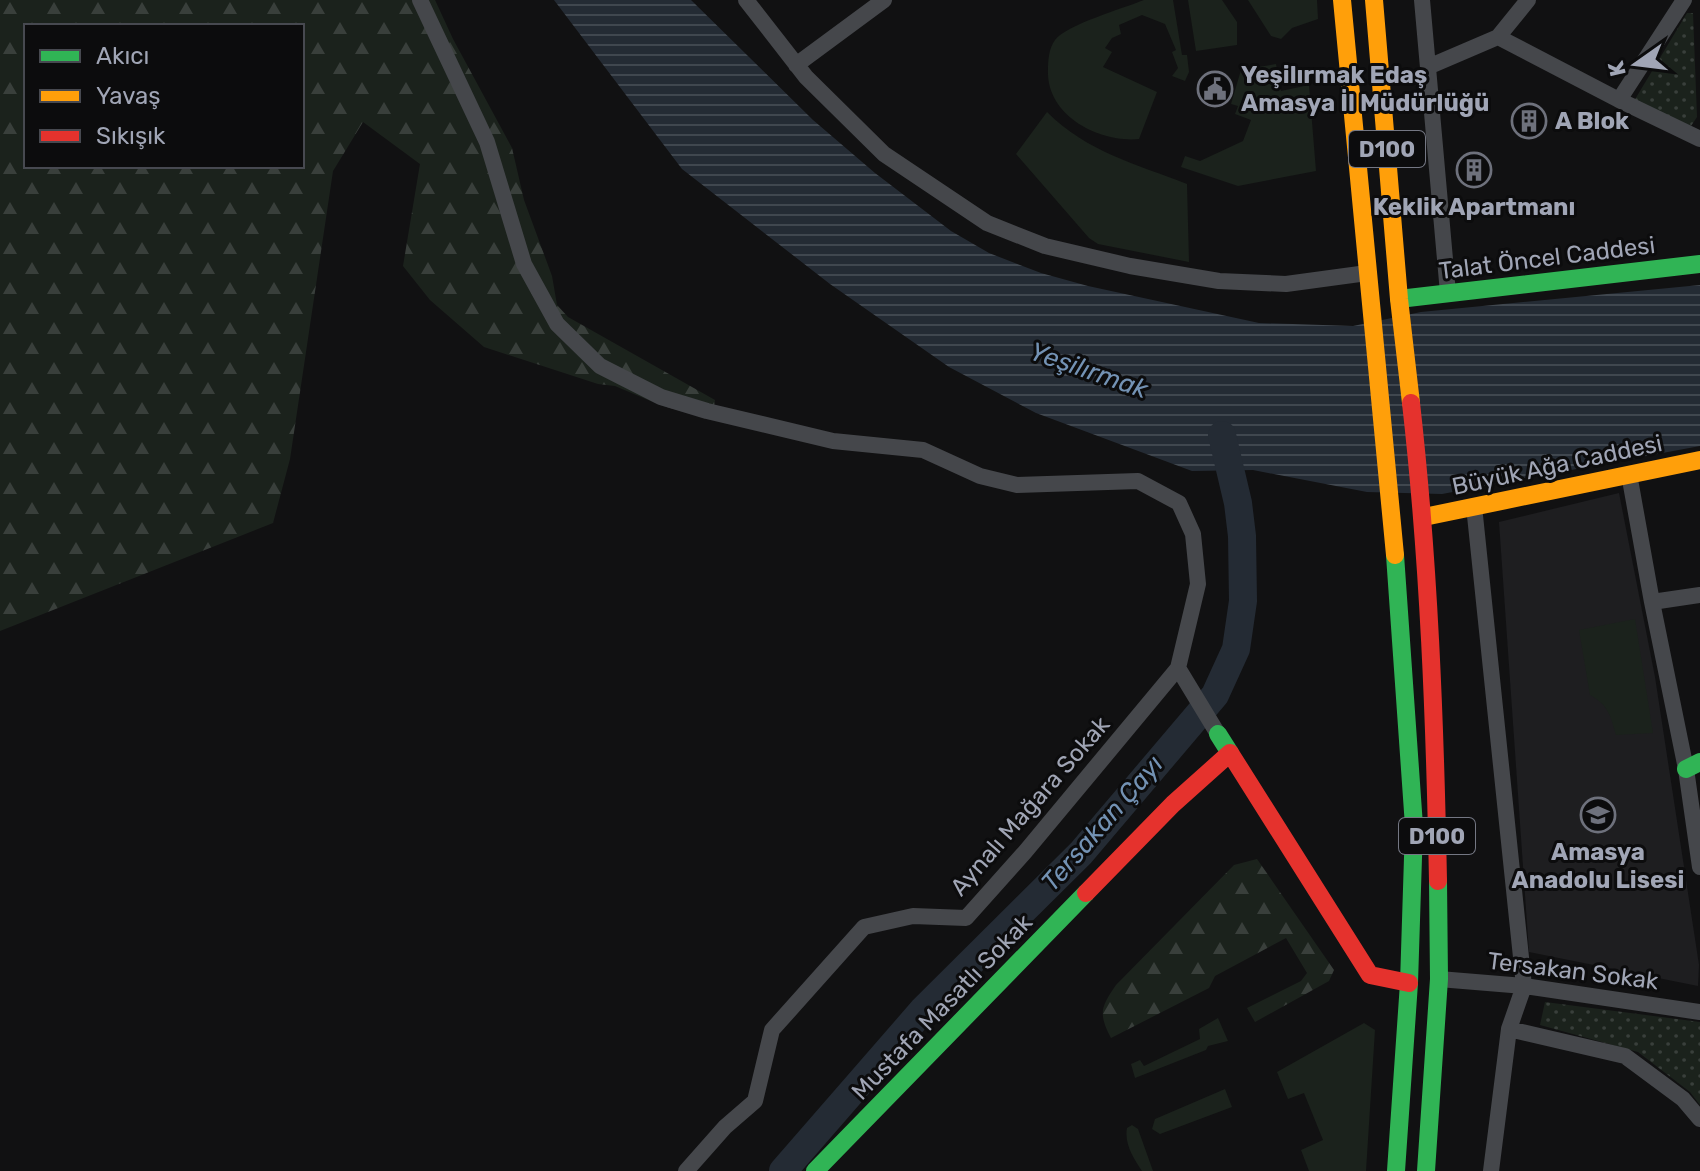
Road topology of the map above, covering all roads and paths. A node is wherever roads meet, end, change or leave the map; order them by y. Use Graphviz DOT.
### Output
graph roads {
  1 [pos="420,0"];
  2 [pos="746,0"];
  3 [pos="884,0"];
  4 [pos="1342,0"];
  5 [pos="1374,0"];
  6 [pos="1422,0"];
  7 [pos="1528,0"];
  8 [pos="1684,0"];
  9 [pos="1498,37"];
  10 [pos="796,65"];
  11 [pos="1428,67"];
  12 [pos="1619,100"];
  13 [pos="1700,139"];
  14 [pos="1700,264"];
  15 [pos="1367,273"];
  16 [pos="1448,293"];
  17 [pos="1400,305"];
  18 [pos="1700,460"];
  19 [pos="1629,474"];
  20 [pos="1474,506"];
  21 [pos="1423,509"];
  22 [pos="1700,595"];
  23 [pos="1652,602"];
  24 [pos="1178,668"];
  25 [pos="1218,734"];
  26 [pos="1230,753"];
  27 [pos="1693,766"];
  28 [pos="1700,867"];
  29 [pos="1439,979"];
  30 [pos="1409,983"];
  31 [pos="1524,986"];
  32 [pos="1700,1012"];
  33 [pos="1509,1029"];
  34 [pos="1700,1119"];
  35 [pos="686,1171"];
  36 [pos="815,1171"];
  37 [pos="1396,1171"];
  38 [pos="1426,1171"];
  39 [pos="1491,1171"];
  1 -- 24 [label="street"];
  2 -- 10 [label="street"];
  3 -- 10 [label="street"];
  4 -- 15 [label="main road, D100"];
  5 -- 17 [label="main road, D100"];
  6 -- 11 [label="street"];
  7 -- 9 [label="street"];
  8 -- 12 [label="street"];
  9 -- 11 [label="street"];
  9 -- 12 [label="street"];
  10 -- 15 [label="street"];
  11 -- 16 [label="street"];
  12 -- 13 [label="street"];
  14 -- 16 [label="main road, Talat Öncel Caddesi"];
  15 -- 30 [label="main road, D100"];
  16 -- 17 [label="main road, Talat Öncel Caddesi"];
  17 -- 21 [label="main road, D100"];
  18 -- 19 [label="main road, Büyük Ağa Caddesi"];
  19 -- 20 [label="main road, Büyük Ağa Caddesi"];
  19 -- 23 [label="street"];
  20 -- 21 [label="main road, Büyük Ağa Caddesi"];
  20 -- 31 [label="street"];
  21 -- 29 [label="main road, D100"];
  22 -- 23 [label="street"];
  23 -- 27 [label="street"];
  24 -- 25 [label="street"];
  24 -- 35 [label="street, Aynalı Mağara Sokak"];
  25 -- 26 [label="main road"];
  26 -- 30 [label="main road"];
  26 -- 36 [label="main road, Mustafa Masatlı Sokak"];
  27 -- 28 [label="street"];
  29 -- 31 [label="street, Tersakan Sokak"];
  29 -- 38 [label="main road, D100"];
  30 -- 37 [label="main road, D100"];
  31 -- 32 [label="street, Tersakan Sokak"];
  31 -- 33 [label="street"];
  33 -- 34 [label="street"];
  33 -- 39 [label="street"];
}
